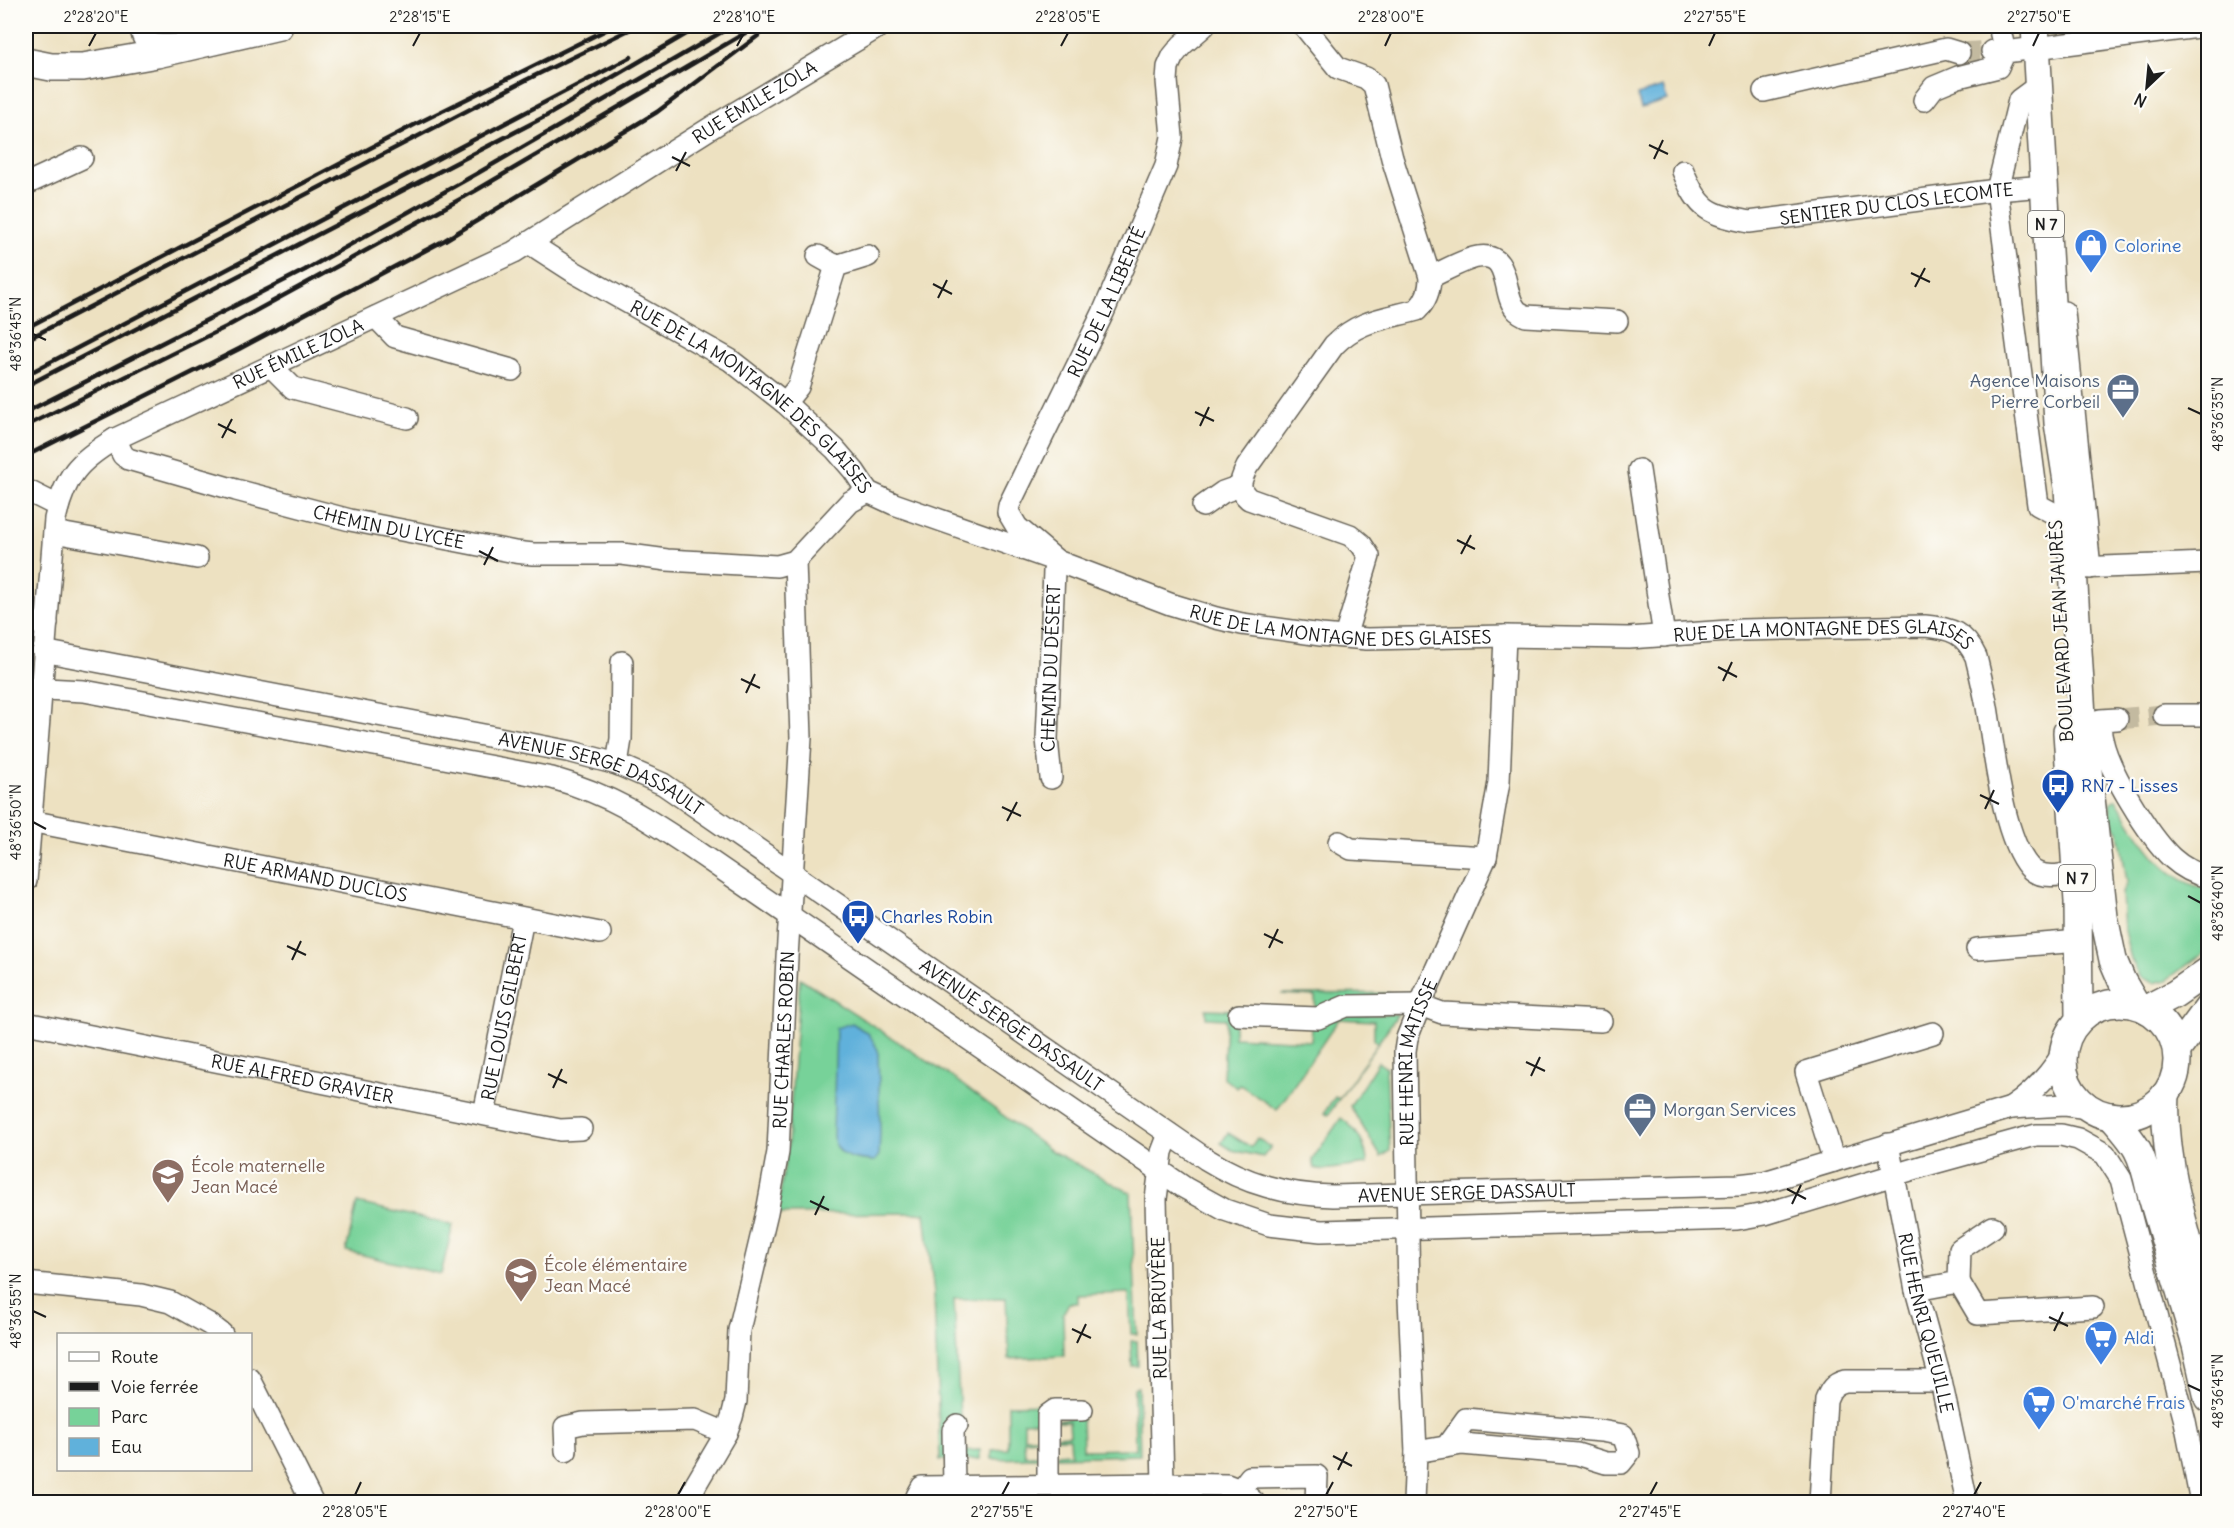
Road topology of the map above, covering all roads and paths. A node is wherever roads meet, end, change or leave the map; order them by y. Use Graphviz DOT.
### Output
graph roads {
  1 [pos="279,26"];
  2 [pos="880,26"];
  3 [pos="1204,26"];
  4 [pos="1304,26"];
  5 [pos="1999,26"];
  6 [pos="2206,26"];
  7 [pos="147,30"];
  8 [pos="2036,37"];
  9 [pos="192,45"];
  10 [pos="1949,49"];
  11 [pos="1998,52"];
  12 [pos="26,62"];
  13 [pos="121,62"];
  14 [pos="2038,86"];
  15 [pos="1764,91"];
  16 [pos="1924,100"];
  17 [pos="82,158"];
  18 [pos="1683,171"];
  19 [pos="26,184"];
  20 [pos="2044,186"];
  21 [pos="1997,190"];
  22 [pos="530,243"];
  23 [pos="868,256"];
  24 [pos="1430,277"];
  25 [pos="2062,297"];
  26 [pos="376,316"];
  27 [pos="1617,321"];
  28 [pos="271,366"];
  29 [pos="512,370"];
  30 [pos="785,403"];
  31 [pos="407,418"];
  32 [pos="2058,423"];
  33 [pos="115,439"];
  34 [pos="1639,470"];
  35 [pos="1240,486"];
  36 [pos="26,490"];
  37 [pos="868,492"];
  38 [pos="58,506"];
  39 [pos="1203,506"];
  40 [pos="2055,514"];
  41 [pos="54,532"];
  42 [pos="197,558"];
  43 [pos="795,561"];
  44 [pos="1057,561"];
  45 [pos="2208,563"];
  46 [pos="2082,568"];
  47 [pos="26,623"];
  48 [pos="47,623"];
  49 [pos="1505,636"];
  50 [pos="1664,636"];
  51 [pos="1345,637"];
  52 [pos="37,658"];
  53 [pos="622,662"];
  54 [pos="33,688"];
  55 [pos="32,714"];
  56 [pos="2164,715"];
  57 [pos="2208,715"];
  58 [pos="2117,719"];
  59 [pos="617,764"];
  60 [pos="1051,778"];
  61 [pos="30,821"];
  62 [pos="1339,842"];
  63 [pos="1486,857"];
  64 [pos="2076,872"];
  65 [pos="792,873"];
  66 [pos="2208,877"];
  67 [pos="26,881"];
  68 [pos="789,915"];
  69 [pos="523,919"];
  70 [pos="600,933"];
  71 [pos="2080,941"];
  72 [pos="1977,949"];
  73 [pos="2208,972"];
  74 [pos="1420,1005"];
  75 [pos="2141,1007"];
  76 [pos="2208,1008"];
  77 [pos="1239,1015"];
  78 [pos="2079,1019"];
  79 [pos="1601,1021"];
  80 [pos="26,1023"];
  81 [pos="1933,1033"];
  82 [pos="2176,1050"];
  83 [pos="2063,1053"];
  84 [pos="2166,1094"];
  85 [pos="2011,1108"];
  86 [pos="2100,1112"];
  87 [pos="484,1114"];
  88 [pos="581,1129"];
  89 [pos="1169,1134"];
  90 [pos="1888,1144"];
  91 [pos="1834,1161"];
  92 [pos="1159,1172"];
  93 [pos="1893,1176"];
  94 [pos="1407,1194"];
  95 [pos="1993,1227"];
  96 [pos="1409,1228"];
  97 [pos="1959,1282"];
  98 [pos="26,1283"];
  99 [pos="1916,1290"];
  100 [pos="2093,1307"];
  101 [pos="2208,1311"];
  102 [pos="219,1333"];
  103 [pos="1941,1381"];
  104 [pos="252,1383"];
  105 [pos="2208,1398"];
  106 [pos="1082,1410"];
  107 [pos="957,1425"];
  108 [pos="726,1432"];
  109 [pos="1446,1447"];
  110 [pos="566,1451"];
  111 [pos="1416,1452"];
  112 [pos="1163,1484"];
  113 [pos="1048,1485"];
  114 [pos="954,1487"];
  115 [pos="920,1495"];
  116 [pos="1247,1496"];
  117 [pos="312,1503"];
  118 [pos="688,1503"];
  119 [pos="1316,1503"];
  120 [pos="1414,1503"];
  121 [pos="1820,1503"];
  122 [pos="1967,1503"];
  123 [pos="2201,1503"];
  1 -- 9 [label="main road"];
  2 -- 22 [label="street, RUE ÉMILE ZOLA"];
  3 -- 44 [label="street, RUE DE LA LIBERTÉ"];
  4 -- 24 [label="street"];
  5 -- 11 [label="street"];
  6 -- 8 [label="street"];
  7 -- 9 [label="street"];
  7 -- 13 [label="street"];
  8 -- 11 [label="street"];
  8 -- 14 [label="main road, BOULEVARD JEAN JAURÈS / N 7"];
  9 -- 13 [label="main road"];
  10 -- 15 [label="street"];
  11 -- 16 [label="street"];
  12 -- 13 [label="main road"];
  14 -- 20 [label="main road, BOULEVARD JEAN JAURÈS / N 7"];
  14 -- 21 [label="street"];
  17 -- 19 [label="street"];
  18 -- 21 [label="street, SENTIER DU CLOS LECOMTE"];
  20 -- 21 [label="street, SENTIER DU CLOS LECOMTE"];
  20 -- 32 [label="main road, BOULEVARD JEAN JAURÈS / N 7"];
  21 -- 40 [label="street"];
  22 -- 26 [label="street, RUE ÉMILE ZOLA"];
  22 -- 30 [label="street, RUE DE LA MONTAGNE DES GLAISES"];
  23 -- 30 [label="street"];
  24 -- 27 [label="street"];
  24 -- 35 [label="street"];
  25 -- 46 [label="street"];
  26 -- 28 [label="street, RUE ÉMILE ZOLA"];
  26 -- 29 [label="street"];
  28 -- 31 [label="street"];
  28 -- 33 [label="street, RUE ÉMILE ZOLA"];
  30 -- 37 [label="street, RUE DE LA MONTAGNE DES GLAISES"];
  32 -- 40 [label="main road, BOULEVARD JEAN JAURÈS / N 7"];
  32 -- 46 [label="main road, BOULEVARD JEAN JAURÈS / N 7"];
  33 -- 38 [label="street, RUE ÉMILE ZOLA"];
  33 -- 43 [label="street, CHEMIN DU LYCÉE"];
  34 -- 50 [label="street"];
  35 -- 39 [label="street"];
  35 -- 51 [label="street"];
  36 -- 38 [label="street"];
  37 -- 43 [label="street"];
  37 -- 44 [label="street, RUE DE LA MONTAGNE DES GLAISES"];
  38 -- 41 [label="street, RUE ÉMILE ZOLA"];
  40 -- 64 [label="main road, BOULEVARD JEAN JAURÈS / N 7"];
  41 -- 42 [label="street"];
  41 -- 48 [label="street, RUE ÉMILE ZOLA"];
  43 -- 65 [label="street, RUE CHARLES ROBIN"];
  44 -- 51 [label="street, RUE DE LA MONTAGNE DES GLAISES"];
  44 -- 60 [label="street, CHEMIN DU DÉSERT"];
  45 -- 46 [label="street"];
  46 -- 75 [label="main road, BOULEVARD JEAN JAURÈS / N 7"];
  47 -- 48 [label="street"];
  48 -- 52 [label="street, RUE ÉMILE ZOLA"];
  49 -- 50 [label="street, RUE DE LA MONTAGNE DES GLAISES"];
  49 -- 51 [label="street, RUE DE LA MONTAGNE DES GLAISES"];
  49 -- 63 [label="street, RUE HENRI MATISSE"];
  50 -- 64 [label="street, RUE DE LA MONTAGNE DES GLAISES"];
  52 -- 54 [label="street, RUE ÉMILE ZOLA"];
  52 -- 59 [label="street, AVENUE SERGE DASSAULT"];
  53 -- 59 [label="street"];
  54 -- 55 [label="street, RUE ÉMILE ZOLA"];
  54 -- 68 [label="street"];
  55 -- 61 [label="street, RUE ÉMILE ZOLA"];
  56 -- 57 [label="street"];
  58 -- 66 [label="street"];
  59 -- 65 [label="street, AVENUE SERGE DASSAULT"];
  61 -- 67 [label="street, RUE ÉMILE ZOLA"];
  61 -- 69 [label="street, RUE ARMAND DUCLOS"];
  62 -- 63 [label="street"];
  63 -- 74 [label="street, RUE HENRI MATISSE"];
  64 -- 71 [label="main road, BOULEVARD JEAN JAURÈS / N 7"];
  65 -- 68 [label="street, RUE CHARLES ROBIN"];
  65 -- 89 [label="street, AVENUE SERGE DASSAULT"];
  68 -- 92 [label="street"];
  68 -- 108 [label="street, RUE CHARLES ROBIN"];
  69 -- 70 [label="street, RUE ARMAND DUCLOS"];
  69 -- 87 [label="street, RUE LOUIS GILBERT"];
  71 -- 72 [label="street"];
  71 -- 78 [label="main road, BOULEVARD JEAN JAURÈS / N 7"];
  73 -- 75 [label="main road"];
  74 -- 77 [label="street"];
  74 -- 79 [label="street"];
  74 -- 94 [label="street, RUE HENRI MATISSE"];
  75 -- 78 [label="main road"];
  75 -- 82 [label="main road"];
  76 -- 82 [label="main road"];
  78 -- 83 [label="main road"];
  80 -- 87 [label="street, RUE ALFRED GRAVIER"];
  81 -- 91 [label="street"];
  82 -- 84 [label="main road"];
  83 -- 85 [label="street, AVENUE SERGE DASSAULT"];
  83 -- 86 [label="main road"];
  84 -- 86 [label="main road"];
  84 -- 101 [label="main road"];
  85 -- 86 [label="street, AVENUE SERGE DASSAULT"];
  85 -- 90 [label="street, AVENUE SERGE DASSAULT"];
  86 -- 105 [label="main road"];
  87 -- 88 [label="street, RUE ALFRED GRAVIER"];
  89 -- 92 [label="street, RUE LA BRUYÈRE"];
  89 -- 94 [label="street, AVENUE SERGE DASSAULT"];
  90 -- 91 [label="street, AVENUE SERGE DASSAULT"];
  90 -- 93 [label="street, RUE HENRI QUEUILLE"];
  91 -- 94 [label="street, AVENUE SERGE DASSAULT"];
  92 -- 96 [label="street"];
  92 -- 112 [label="street, RUE LA BRUYÈRE"];
  93 -- 96 [label="street"];
  93 -- 99 [label="street, RUE HENRI QUEUILLE"];
  93 -- 123 [label="street"];
  94 -- 96 [label="street, RUE HENRI MATISSE"];
  95 -- 97 [label="street"];
  96 -- 111 [label="street, RUE HENRI MATISSE"];
  97 -- 99 [label="street"];
  97 -- 100 [label="street"];
  98 -- 102 [label="street"];
  99 -- 103 [label="street, RUE HENRI QUEUILLE"];
  103 -- 121 [label="street"];
  103 -- 122 [label="street, RUE HENRI QUEUILLE"];
  104 -- 117 [label="street"];
  106 -- 113 [label="street"];
  107 -- 114 [label="street"];
  108 -- 110 [label="street"];
  108 -- 118 [label="street, RUE CHARLES ROBIN"];
  109 -- 109 [label="street"];
  109 -- 111 [label="street"];
  111 -- 120 [label="street, RUE HENRI MATISSE"];
  112 -- 113 [label="street"];
  112 -- 116 [label="street"];
  113 -- 114 [label="street"];
  114 -- 115 [label="street"];
  116 -- 119 [label="street"];
}
